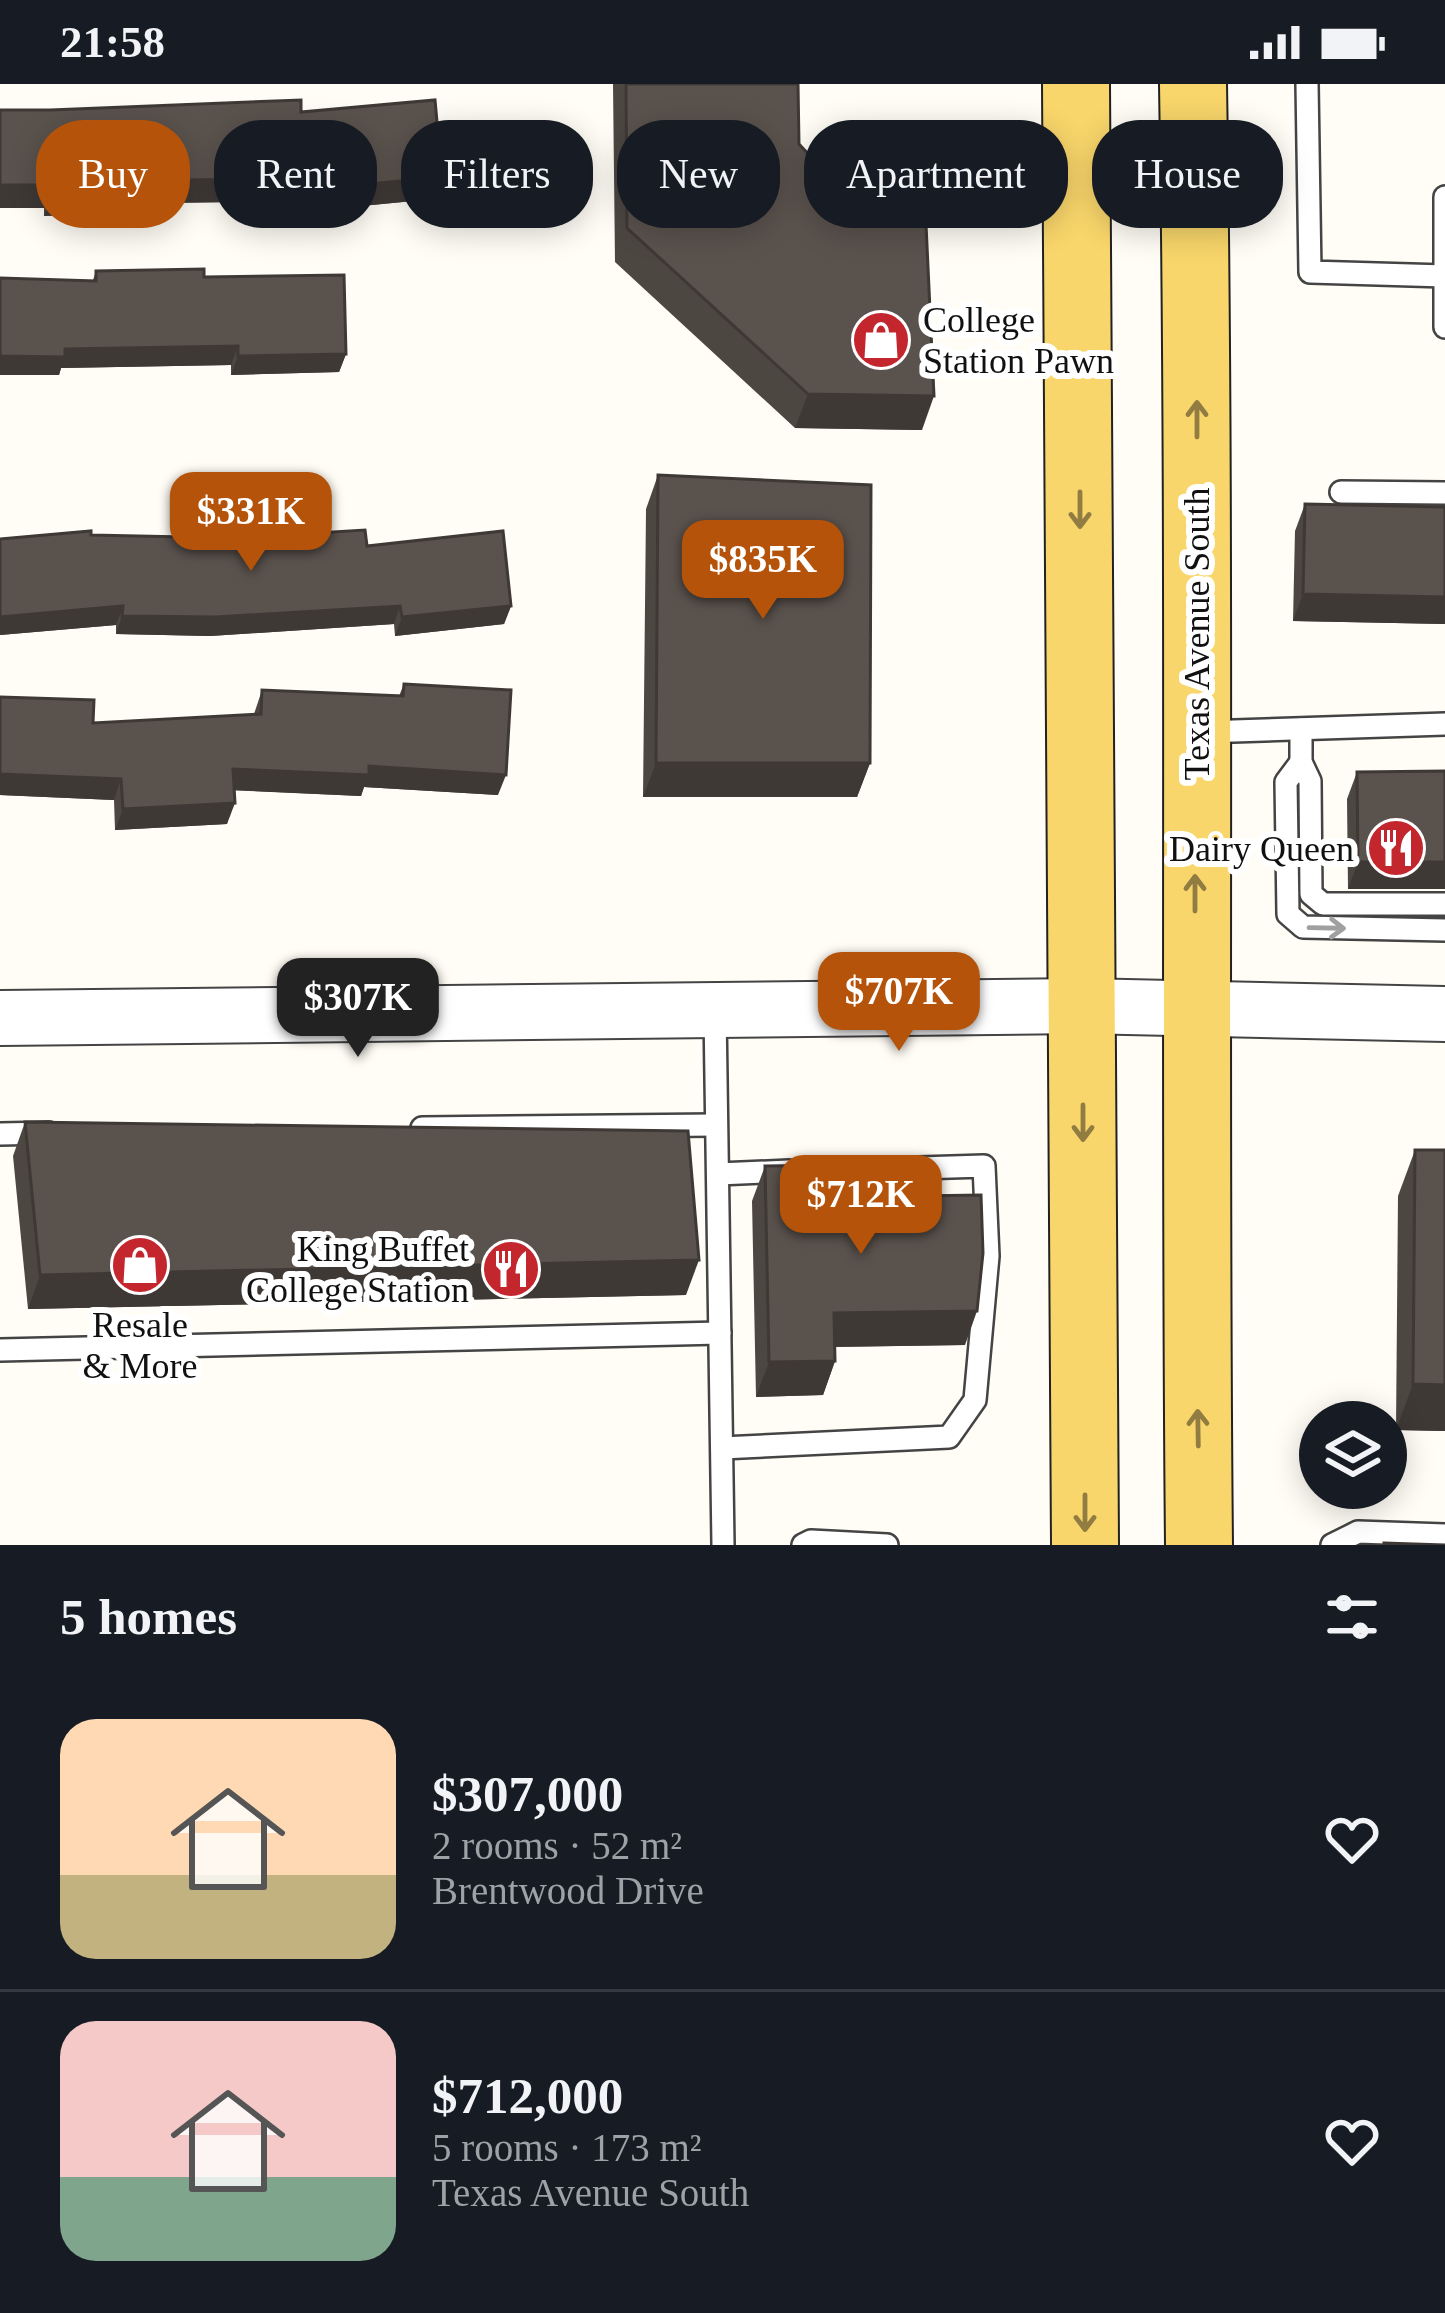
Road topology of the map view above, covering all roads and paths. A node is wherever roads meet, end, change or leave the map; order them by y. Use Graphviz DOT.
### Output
graph roads {
  1 [pos="1076,84"];
  2 [pos="1193,84"];
  3 [pos="1307,84"];
  4 [pos="1445,196"];
  5 [pos="1444,276"];
  6 [pos="1445,327"];
  7 [pos="1341,492"];
  8 [pos="1445,493"];
  9 [pos="1445,724"];
  10 [pos="1300,729"];
  11 [pos="1196,732"];
  12 [pos="1301,763"];
  13 [pos="1445,904"];
  14 [pos="1445,930"];
  15 [pos="1082,1006"];
  16 [pos="1195,1010"];
  17 [pos="715,1012"];
  18 [pos="1445,1014"];
  19 [pos="0,1018"];
  20 [pos="715,1125"];
  21 [pos="405,1129"];
  22 [pos="71,1133"];
  23 [pos="0,1134"];
  24 [pos="718,1174"];
  25 [pos="720,1333"];
  26 [pos="0,1350"];
  27 [pos="722,1448"];
  28 [pos="1445,1535"];
  29 [pos="723,1545"];
  30 [pos="803,1545"];
  31 [pos="887,1545"];
  32 [pos="1085,1545"];
  33 [pos="1199,1545"];
  34 [pos="1332,1545"];
  1 -- 15 [label="main road, one-way"];
  11 -- 2 [label="main road, Texas Avenue South, one-way"];
  3 -- 5 [label="lane"];
  4 -- 5 [label="lane"];
  5 -- 6 [label="lane"];
  7 -- 8 [label="lane"];
  9 -- 10 [label="lane"];
  10 -- 11 [label="lane"];
  10 -- 12 [label="lane"];
  16 -- 11 [label="main road, Texas Avenue South, one-way"];
  12 -- 13 [label="lane"];
  12 -- 14 [label="lane, one-way"];
  15 -- 16 [label="street"];
  15 -- 17 [label="street"];
  15 -- 32 [label="main road, one-way"];
  16 -- 18 [label="street"];
  33 -- 16 [label="main road, Texas Avenue South, one-way"];
  17 -- 19 [label="street"];
  17 -- 20 [label="lane"];
  20 -- 21 [label="lane"];
  20 -- 24 [label="lane"];
  22 -- 23 [label="lane"];
  24 -- 25 [label="lane"];
  24 -- 27 [label="lane"];
  25 -- 26 [label="lane"];
  25 -- 27 [label="lane"];
  27 -- 29 [label="lane"];
  28 -- 34 [label="lane"];
  30 -- 31 [label="lane"];
}
